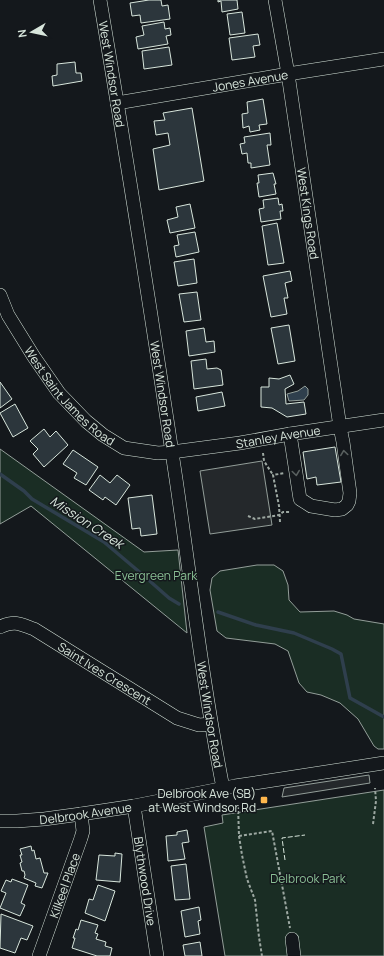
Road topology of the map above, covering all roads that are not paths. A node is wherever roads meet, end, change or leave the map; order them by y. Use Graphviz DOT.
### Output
graph roads {
  1 [pos="100,0"];
  2 [pos="275,0"];
  3 [pos="384,59"];
  4 [pos="288,74"];
  5 [pos="117,103"];
  6 [pos="0,295"];
  7 [pos="384,420"];
  8 [pos="340,428"];
  9 [pos="290,434"];
  10 [pos="172,452"];
  11 [pos="0,627"];
  12 [pos="211,724"];
  13 [pos="384,763"];
  14 [pos="223,788"];
  15 [pos="134,806"];
  16 [pos="81,814"];
  17 [pos="0,821"];
  18 [pos="292,939"];
  19 [pos="39,956"];
  20 [pos="157,956"];
  21 [pos="294,956"];
  1 -- 5 [label="street, West Windsor Road"];
  2 -- 4 [label="street, West Kings Road"];
  3 -- 4 [label="street, Jones Avenue"];
  4 -- 5 [label="street, Jones Avenue"];
  4 -- 8 [label="street, West Kings Road"];
  5 -- 10 [label="street, West Windsor Road"];
  6 -- 10 [label="street, West Saint James Road"];
  7 -- 8 [label="street, Stanley Avenue"];
  8 -- 9 [label="street, Stanley Avenue"];
  9 -- 8 [label="street, West Kings Road, one-way"];
  9 -- 10 [label="street, Stanley Avenue"];
  10 -- 12 [label="street, West Windsor Road"];
  11 -- 12 [label="street, Saint Ives Crescent"];
  12 -- 14 [label="street, West Windsor Road"];
  13 -- 14 [label="street, Delbrook Avenue"];
  14 -- 15 [label="street, Delbrook Avenue"];
  15 -- 16 [label="street, Delbrook Avenue"];
  15 -- 20 [label="street, Blythwood Drive"];
  16 -- 17 [label="street, Delbrook Avenue"];
  16 -- 19 [label="street, Kilkeel Place"];
  18 -- 21 [label="street"];
}
